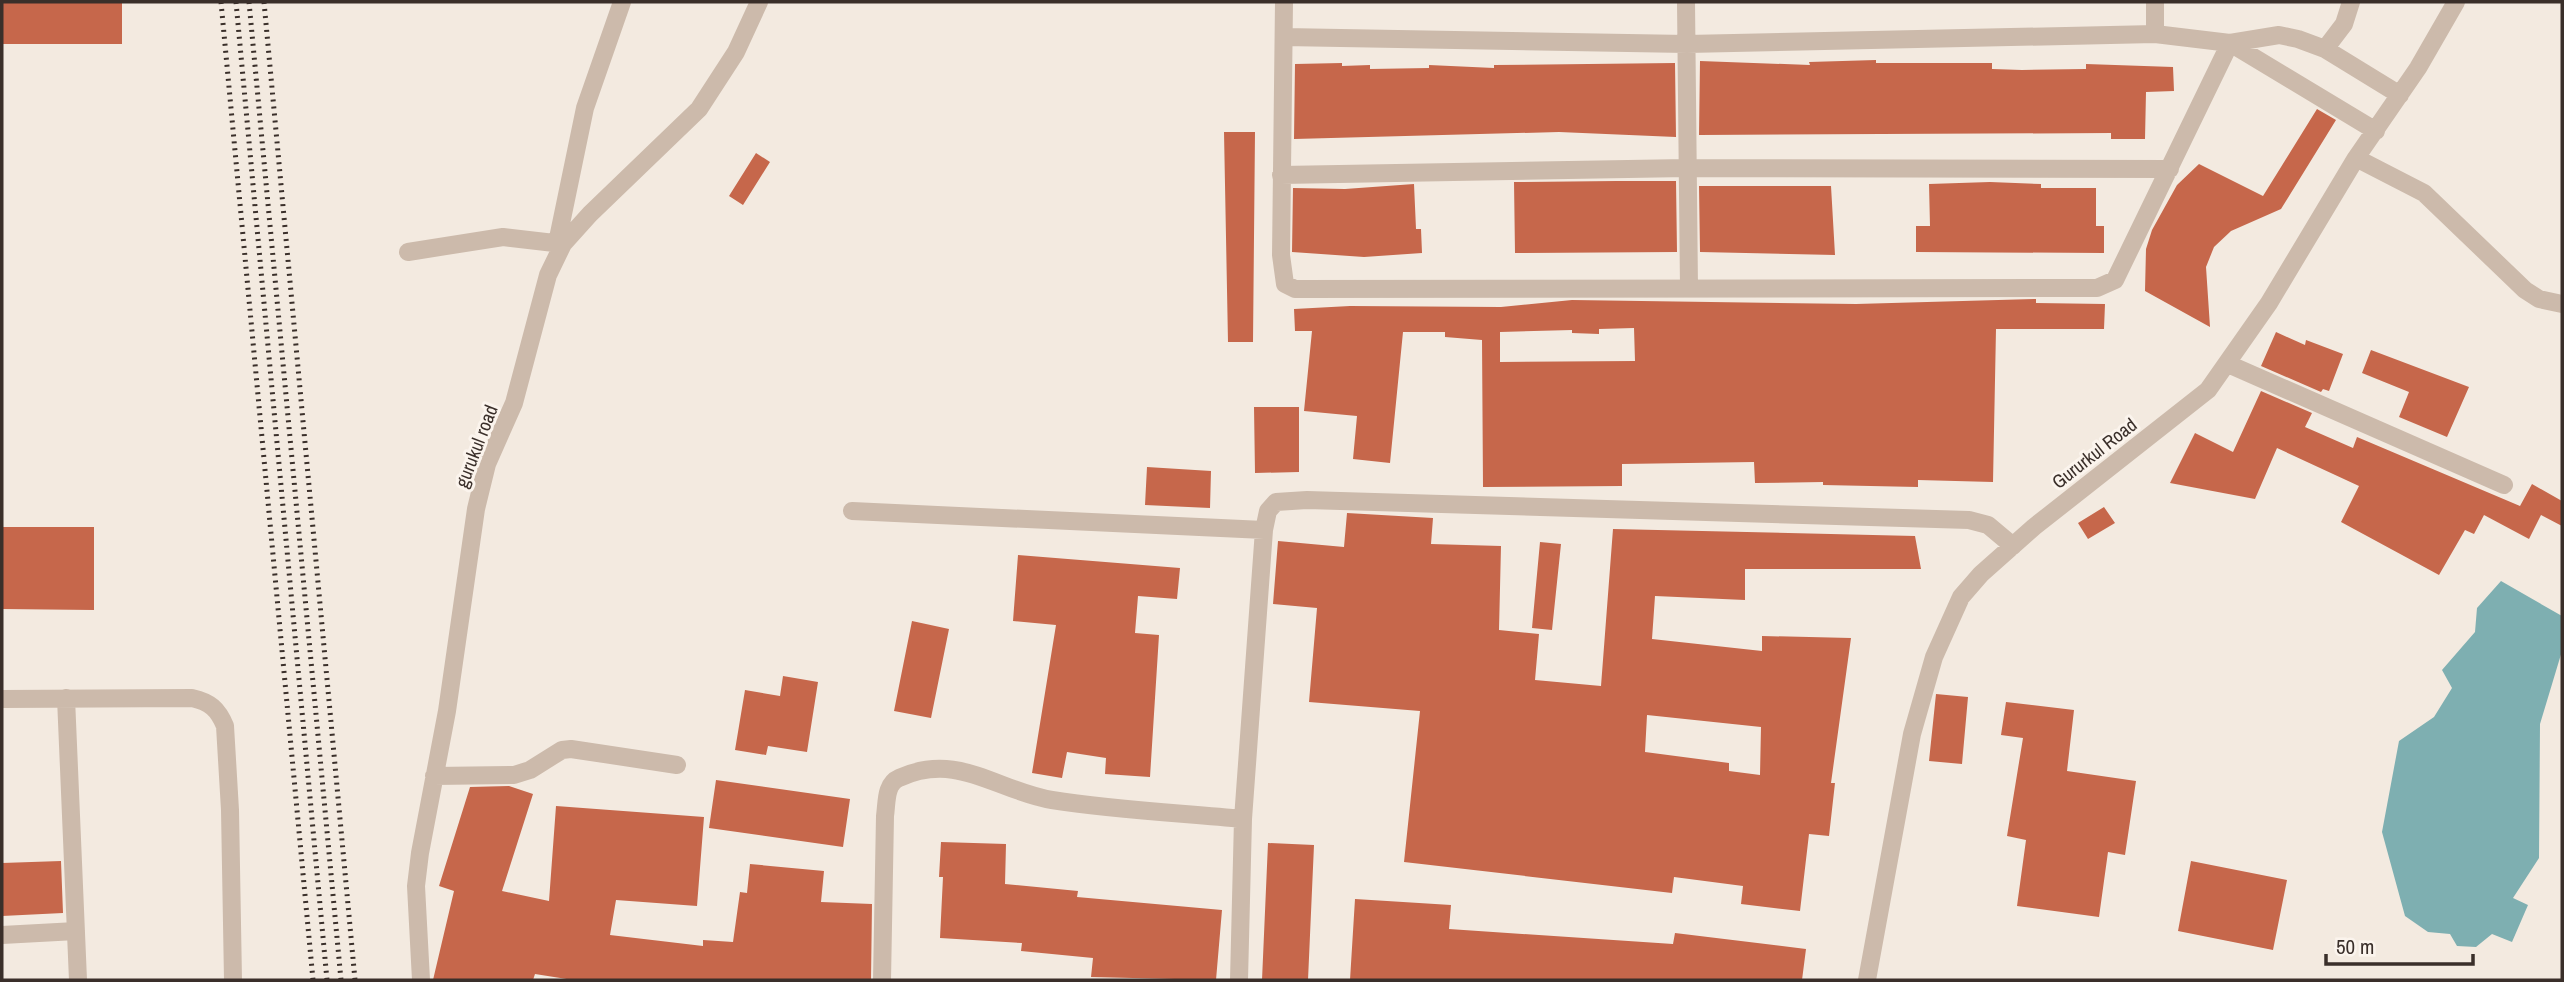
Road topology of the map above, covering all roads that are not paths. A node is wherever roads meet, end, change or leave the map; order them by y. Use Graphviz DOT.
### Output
graph roads {
  1 [pos="622,2"];
  2 [pos="759,2"];
  3 [pos="1284,2"];
  4 [pos="1686,2"];
  5 [pos="2155,2"];
  6 [pos="2351,2"];
  7 [pos="2456,2"];
  8 [pos="2155,34"];
  9 [pos="1284,37"];
  10 [pos="2230,43"];
  11 [pos="1687,44"];
  12 [pos="2325,48"];
  13 [pos="2400,95"];
  14 [pos="2376,131"];
  15 [pos="2356,158"];
  16 [pos="1687,168"];
  17 [pos="2170,169"];
  18 [pos="1281,175"];
  19 [pos="560,243"];
  20 [pos="408,252"];
  21 [pos="1689,288"];
  22 [pos="2562,304"];
  23 [pos="2228,364"];
  24 [pos="2504,485"];
  25 [pos="852,511"];
  26 [pos="1264,530"];
  27 [pos="2013,546"];
  28 [pos="2,698"];
  29 [pos="66,698"];
  30 [pos="677,765"];
  31 [pos="434,776"];
  32 [pos="1243,820"];
  33 [pos="76,931"];
  34 [pos="2,936"];
  35 [pos="78,980"];
  36 [pos="233,980"];
  37 [pos="421,980"];
  38 [pos="882,980"];
  39 [pos="1239,980"];
  40 [pos="1867,980"];
  1 -- 19 [label="street"];
  2 -- 19 [label="street, gurukul road"];
  3 -- 9 [label="street"];
  4 -- 11 [label="street"];
  5 -- 8 [label="street"];
  6 -- 12 [label="street"];
  7 -- 13 [label="street, Gururkul Road"];
  8 -- 10 [label="street"];
  8 -- 11 [label="street"];
  9 -- 11 [label="street"];
  9 -- 18 [label="street"];
  10 -- 12 [label="street"];
  10 -- 14 [label="street"];
  10 -- 17 [label="street"];
  11 -- 16 [label="street"];
  12 -- 13 [label="street"];
  13 -- 14 [label="street, Gururkul Road"];
  14 -- 15 [label="street, Gururkul Road"];
  15 -- 22 [label="street"];
  15 -- 23 [label="street, Gururkul Road"];
  16 -- 17 [label="street"];
  16 -- 18 [label="street"];
  16 -- 21 [label="street"];
  17 -- 21 [label="street"];
  18 -- 21 [label="street"];
  19 -- 20 [label="street"];
  19 -- 31 [label="street, gurukul road"];
  23 -- 24 [label="street"];
  23 -- 27 [label="street, Gururkul Road"];
  25 -- 26 [label="street"];
  26 -- 27 [label="street"];
  26 -- 32 [label="street"];
  27 -- 40 [label="street, Gururkul Road"];
  28 -- 29 [label="street"];
  29 -- 33 [label="street"];
  29 -- 36 [label="street"];
  30 -- 31 [label="street"];
  31 -- 37 [label="street, gurukul road"];
  32 -- 38 [label="street"];
  32 -- 39 [label="street"];
  33 -- 34 [label="street"];
  33 -- 35 [label="street"];
}
